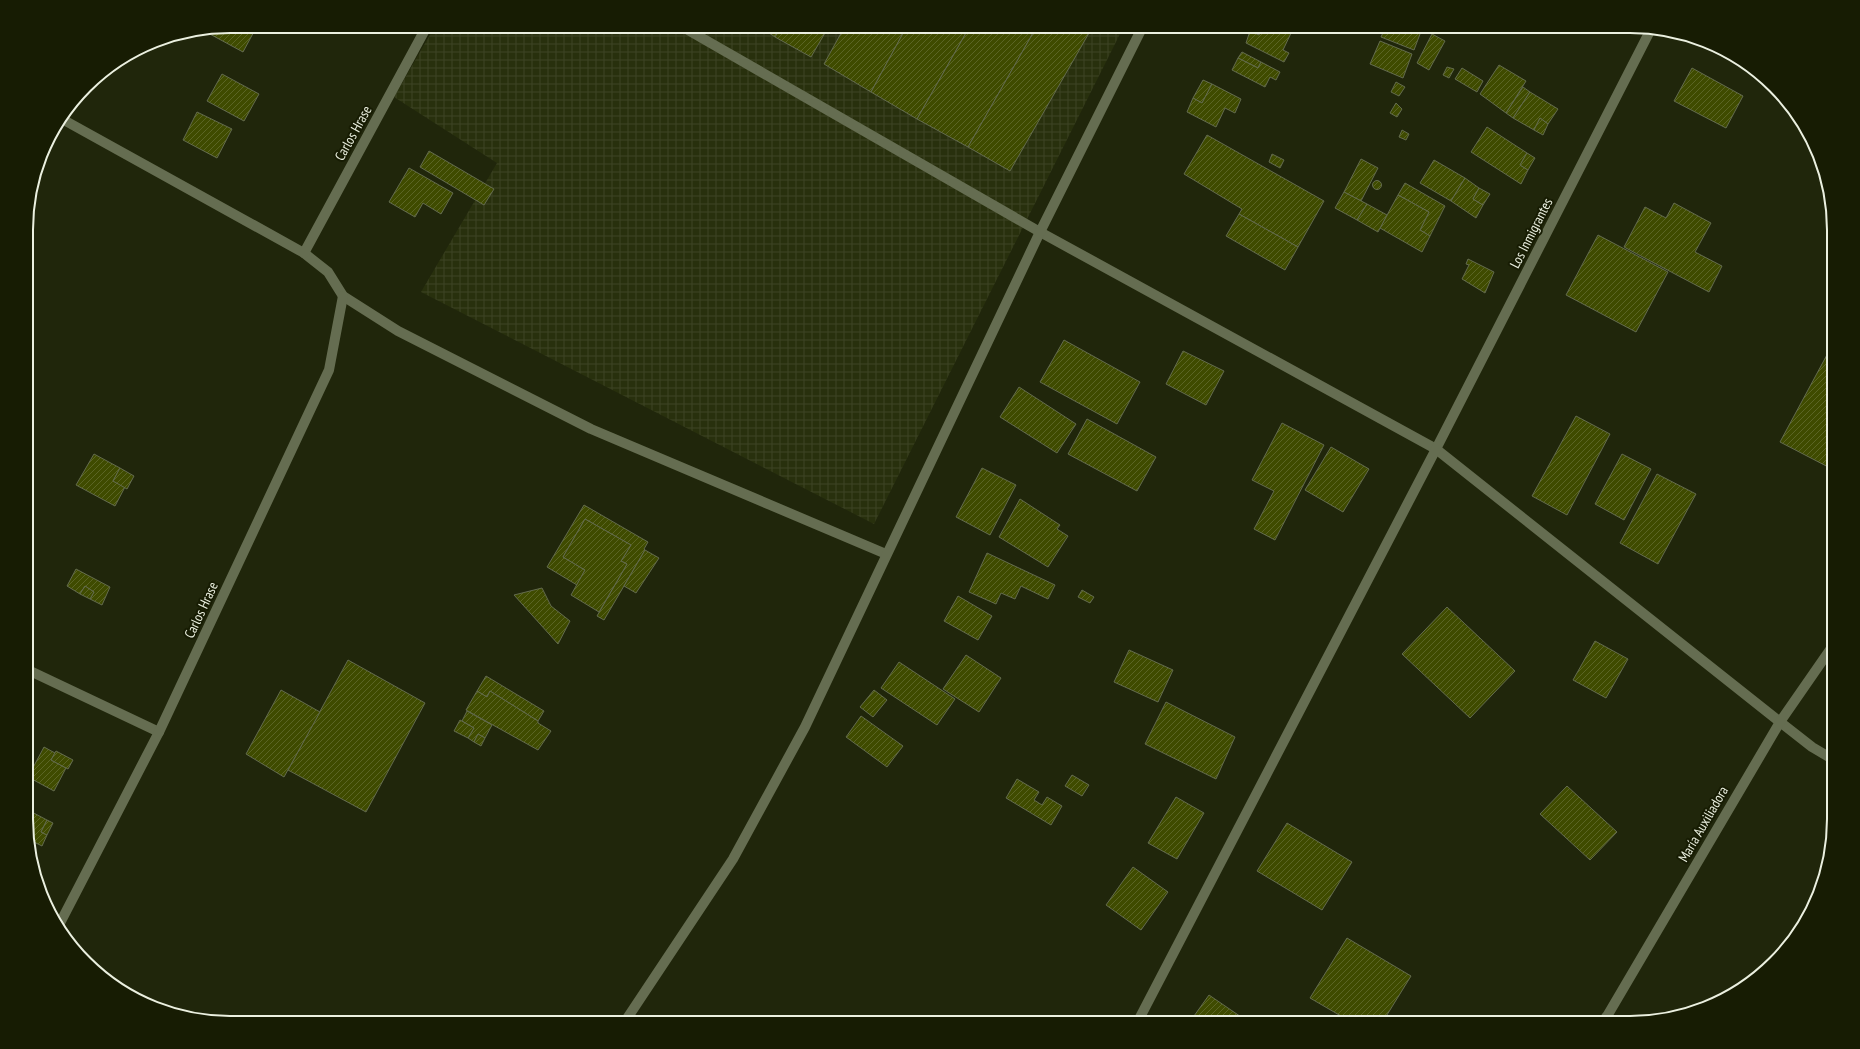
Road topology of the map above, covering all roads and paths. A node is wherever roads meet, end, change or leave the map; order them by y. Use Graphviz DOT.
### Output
graph roads {
  1 [pos="423,33"];
  2 [pos="693,33"];
  3 [pos="1140,33"];
  4 [pos="1649,34"];
  5 [pos="65,121"];
  6 [pos="1040,232"];
  7 [pos="304,253"];
  8 [pos="343,296"];
  9 [pos="1436,449"];
  10 [pos="886,554"];
  11 [pos="1827,654"];
  12 [pos="33,672"];
  13 [pos="1780,722"];
  14 [pos="159,732"];
  15 [pos="1827,756"];
  16 [pos="61,921"];
  17 [pos="629,1016"];
  18 [pos="1141,1016"];
  19 [pos="1607,1016"];
  1 -- 7 [label="street, Carlos Hrase"];
  2 -- 6 [label="street"];
  3 -- 6 [label="street"];
  4 -- 9 [label="street, Los Inmigrantes"];
  5 -- 7 [label="street"];
  6 -- 9 [label="street"];
  6 -- 10 [label="street"];
  7 -- 8 [label="street"];
  8 -- 10 [label="street"];
  8 -- 14 [label="street, Carlos Hrase"];
  9 -- 13 [label="street"];
  9 -- 18 [label="street, Los Inmigrantes"];
  10 -- 17 [label="street"];
  11 -- 13 [label="street, María Auxiliadora"];
  12 -- 14 [label="street"];
  13 -- 15 [label="street"];
  13 -- 19 [label="street, María Auxiliadora"];
  14 -- 16 [label="street, Carlos Hrase"];
}
